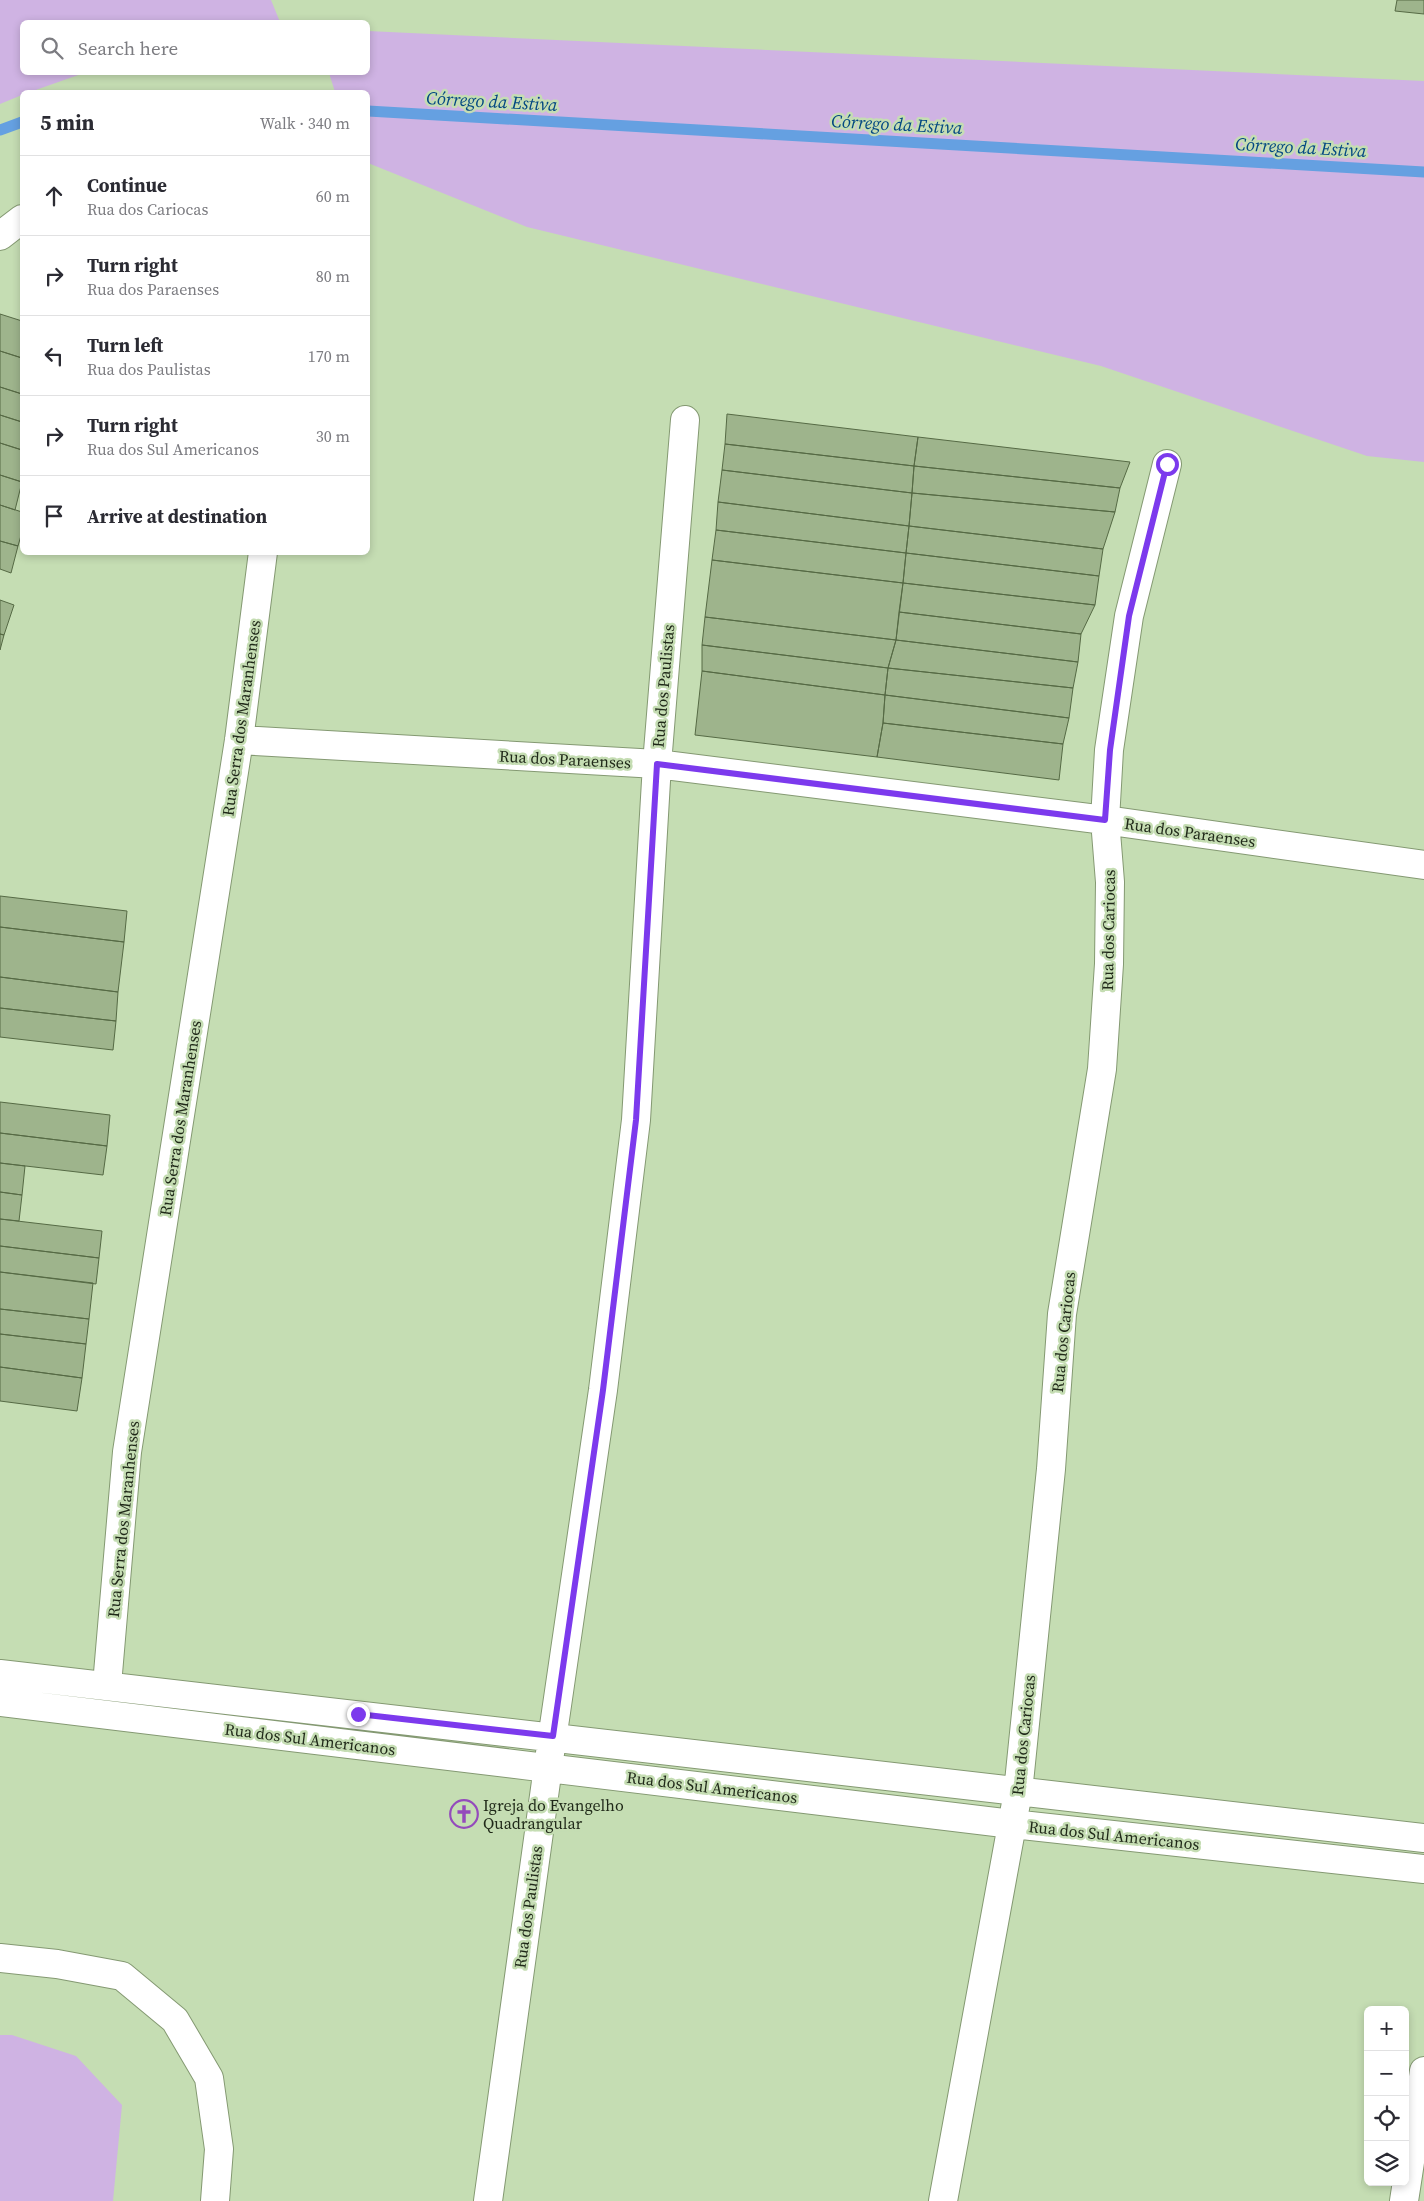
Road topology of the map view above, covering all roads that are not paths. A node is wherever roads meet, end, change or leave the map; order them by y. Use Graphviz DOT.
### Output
graph roads {
  1 [pos="20,221"];
  2 [pos="0,236"];
  3 [pos="685,420"];
  4 [pos="1167,464"];
  5 [pos="263,555"];
  6 [pos="239,740"];
  7 [pos="657,764"];
  8 [pos="1105,820"];
  9 [pos="1424,865"];
  10 [pos="0,1674"];
  11 [pos="107,1685"];
  12 [pos="0,1702"];
  13 [pos="553,1736"];
  14 [pos="548,1767"];
  15 [pos="1018,1792"];
  16 [pos="1012,1824"];
  17 [pos="1424,1838"];
  18 [pos="1424,1868"];
  19 [pos="0,1958"];
  20 [pos="1424,2070"];
  21 [pos="215,2201"];
  22 [pos="488,2201"];
  23 [pos="943,2201"];
  24 [pos="1404,2201"];
  1 -- 2 [label="street"];
  3 -- 7 [label="street, Rua dos Paulistas"];
  4 -- 8 [label="street, Rua dos Cariocas"];
  5 -- 6 [label="street, Rua Serra dos Maranhenses"];
  6 -- 7 [label="street, Rua dos Paraenses"];
  6 -- 11 [label="street, Rua Serra dos Maranhenses"];
  7 -- 8 [label="street, Rua dos Paraenses"];
  7 -- 13 [label="street, Rua dos Paulistas"];
  8 -- 9 [label="street, Rua dos Paraenses"];
  8 -- 15 [label="street, Rua dos Cariocas"];
  10 -- 11 [label="street, Rua dos Sul Americanos"];
  11 -- 13 [label="street, Rua dos Sul Americanos"];
  12 -- 14 [label="street, Rua dos Sul Americanos"];
  13 -- 14 [label="street, Rua dos Paulistas"];
  13 -- 15 [label="street, Rua dos Sul Americanos"];
  14 -- 16 [label="street, Rua dos Sul Americanos"];
  14 -- 22 [label="street, Rua dos Paulistas"];
  15 -- 16 [label="street, Rua dos Cariocas"];
  15 -- 17 [label="street, Rua dos Sul Americanos"];
  16 -- 18 [label="street, Rua dos Sul Americanos"];
  16 -- 23 [label="street, Rua dos Cariocas"];
  19 -- 21 [label="street"];
  20 -- 24 [label="street"];
}
